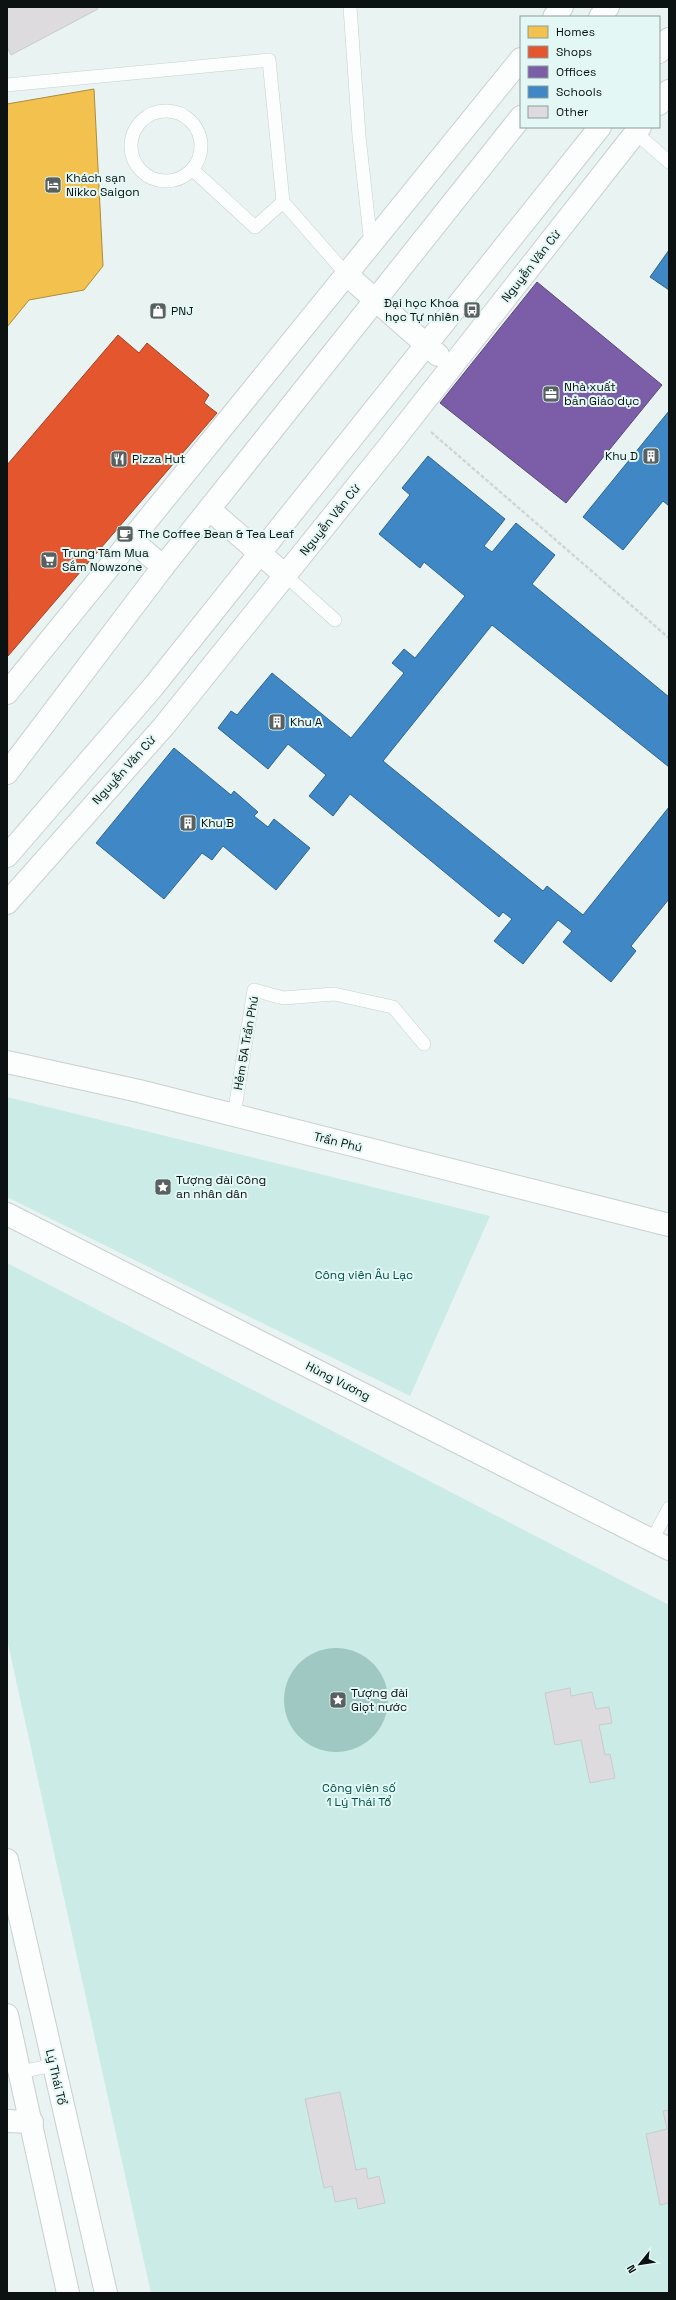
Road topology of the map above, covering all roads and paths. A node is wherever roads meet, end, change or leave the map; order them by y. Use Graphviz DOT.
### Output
graph roads {
  1 [pos="350,7"];
  2 [pos="562,7"];
  3 [pos="608,7"];
  4 [pos="555,16"];
  5 [pos="601,16"];
  6 [pos="669,39"];
  7 [pos="660,51"];
  8 [pos="520,59"];
  9 [pos="7,85"];
  10 [pos="669,91"];
  11 [pos="660,103"];
  12 [pos="520,118"];
  13 [pos="599,128"];
  14 [pos="635,129"];
  15 [pos="669,162"];
  16 [pos="193,170"];
  17 [pos="283,202"];
  18 [pos="372,246"];
  19 [pos="347,275"];
  20 [pos="375,300"];
  21 [pos="428,345"];
  22 [pos="451,367"];
  23 [pos="412,416"];
  24 [pos="209,510"];
  25 [pos="132,540"];
  26 [pos="260,554"];
  27 [pos="163,567"];
  28 [pos="285,576"];
  29 [pos="335,620"];
  30 [pos="669,638"];
  31 [pos="7,693"];
  32 [pos="7,772"];
  33 [pos="7,856"];
  34 [pos="7,903"];
  35 [pos="424,1044"];
  36 [pos="7,1062"];
  37 [pos="234,1115"];
  38 [pos="7,1214"];
  39 [pos="669,1225"];
  40 [pos="669,1508"];
  41 [pos="660,1545"];
  42 [pos="7,1860"];
  43 [pos="7,2015"];
  44 [pos="54,2065"];
  45 [pos="20,2072"];
  46 [pos="7,2121"];
  47 [pos="32,2122"];
  48 [pos="68,2293"];
  49 [pos="106,2293"];
  1 -- 18 [label="lane"];
  2 -- 4 [label="main road"];
  3 -- 5 [label="main road"];
  6 -- 7 [label="main road"];
  8 -- 18 [label="main road"];
  9 -- 17 [label="lane"];
  10 -- 11 [label="main road"];
  12 -- 20 [label="main road"];
  13 -- 21 [label="main road"];
  14 -- 15 [label="lane"];
  14 -- 22 [label="main road, Nguyễn Văn Cừ"];
  16 -- 16 [label="lane"];
  16 -- 17 [label="lane"];
  17 -- 19 [label="lane"];
  18 -- 19 [label="main road"];
  19 -- 20 [label="main road"];
  19 -- 25 [label="main road"];
  20 -- 21 [label="main road"];
  20 -- 24 [label="main road"];
  21 -- 22 [label="main road"];
  21 -- 26 [label="main road"];
  22 -- 23 [label="main road, Nguyễn Văn Cừ"];
  23 -- 28 [label="main road, Nguyễn Văn Cừ"];
  23 -- 30 [label="path"];
  24 -- 26 [label="main road"];
  24 -- 27 [label="main road"];
  25 -- 27 [label="main road"];
  25 -- 31 [label="main road"];
  26 -- 28 [label="main road"];
  26 -- 33 [label="main road"];
  27 -- 32 [label="main road"];
  28 -- 29 [label="lane"];
  28 -- 34 [label="main road, Nguyễn Văn Cừ"];
  35 -- 37 [label="lane, Hẻm 5A Trần Phú"];
  36 -- 37 [label="main road, Trần Phú"];
  37 -- 39 [label="main road, Trần Phú"];
  38 -- 41 [label="main road, Hùng Vương"];
  40 -- 41 [label="lane"];
  42 -- 44 [label="main road, Lý Thái Tổ"];
  43 -- 45 [label="main road"];
  44 -- 45 [label="lane"];
  44 -- 49 [label="main road, Lý Thái Tổ"];
  45 -- 47 [label="main road"];
  46 -- 47 [label="main road"];
  47 -- 48 [label="main road"];
}
